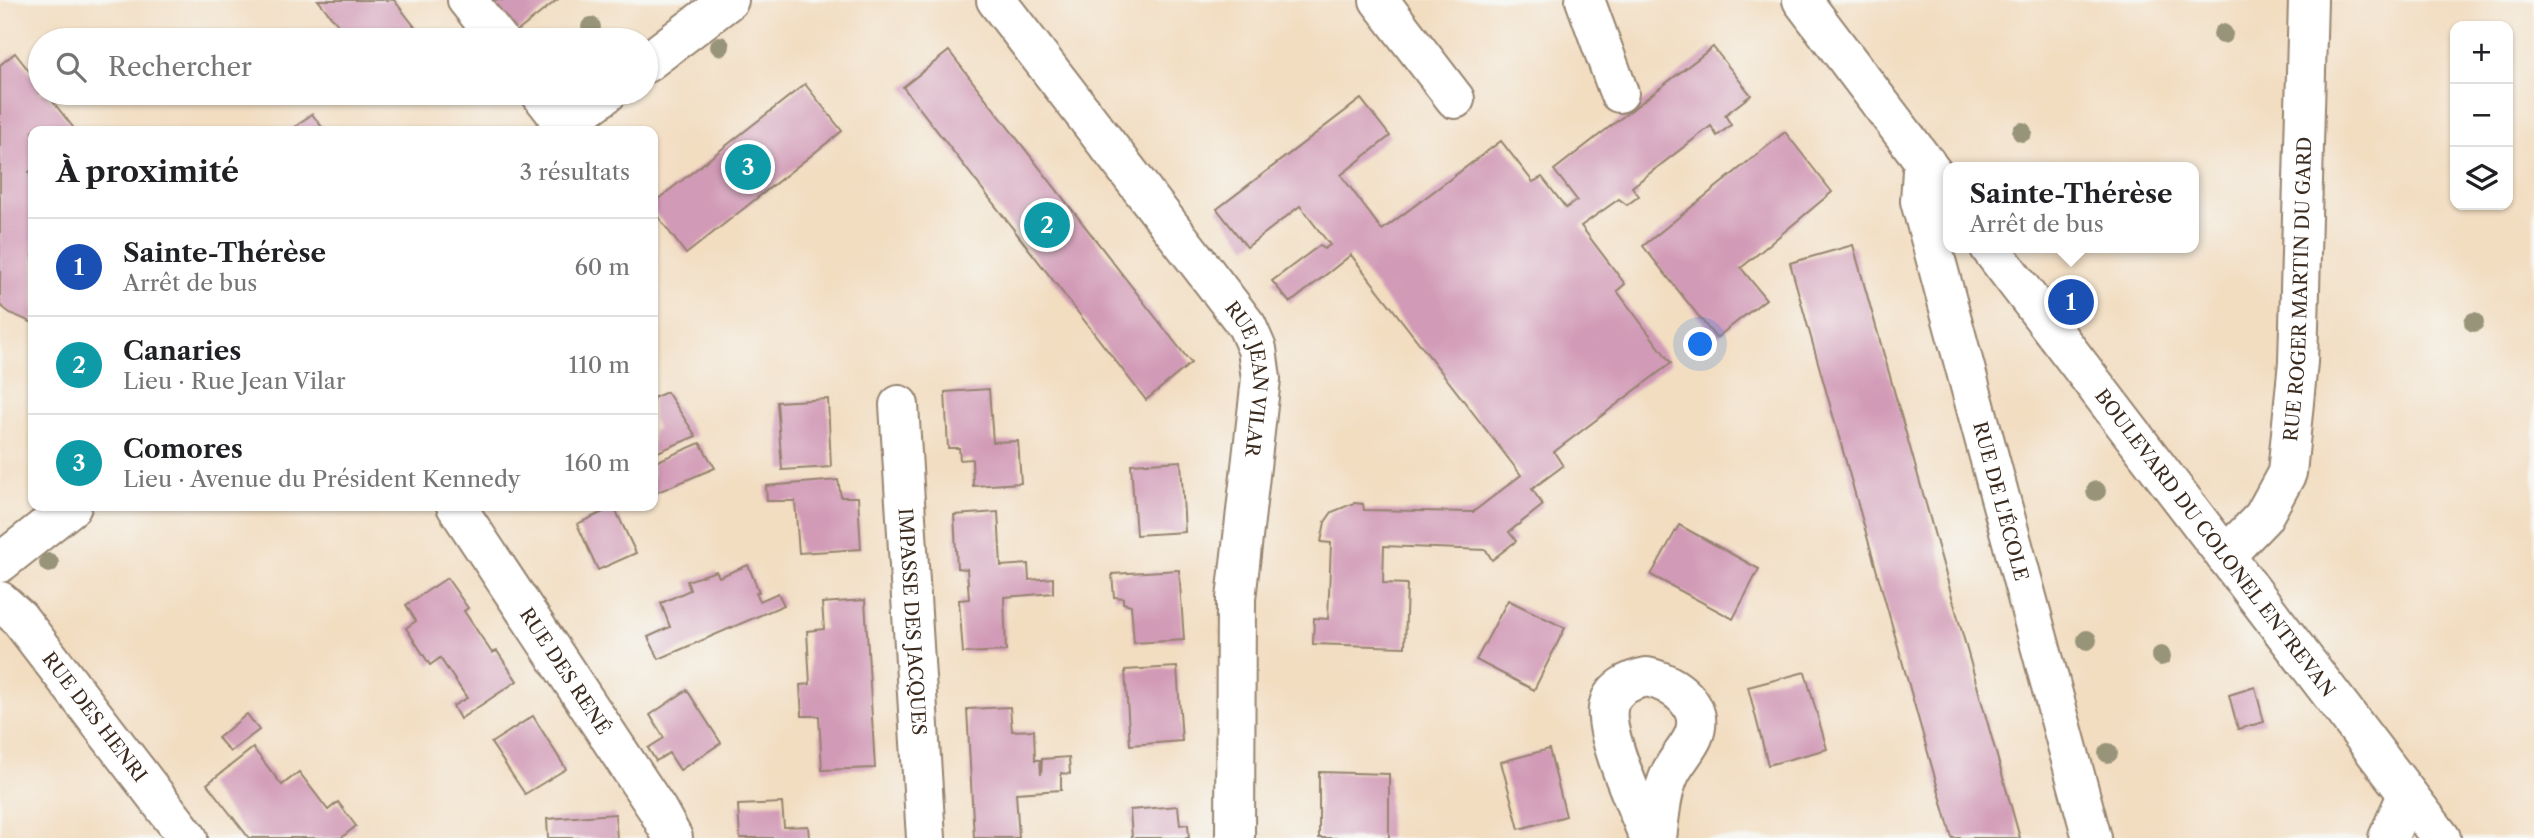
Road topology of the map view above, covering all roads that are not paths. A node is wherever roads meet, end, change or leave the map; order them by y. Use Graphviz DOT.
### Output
graph roads {
  1 [pos="467,0"];
  2 [pos="729,0"];
  3 [pos="996,0"];
  4 [pos="1379,0"];
  5 [pos="1585,0"];
  6 [pos="1801,0"];
  7 [pos="2308,0"];
  8 [pos="489,28"];
  9 [pos="658,54"];
  10 [pos="1619,93"];
  11 [pos="1455,99"];
  12 [pos="547,105"];
  13 [pos="591,105"];
  14 [pos="560,126"];
  15 [pos="564,126"];
  16 [pos="1937,178"];
  17 [pos="1994,253"];
  18 [pos="899,405"];
  19 [pos="66,511"];
  20 [pos="459,511"];
  21 [pos="2225,556"];
  22 [pos="0,563"];
  23 [pos="0,601"];
  24 [pos="2407,794"];
  25 [pos="188,838"];
  26 [pos="673,838"];
  27 [pos="926,838"];
  28 [pos="1235,838"];
  29 [pos="1649,838"];
  30 [pos="1657,838"];
  31 [pos="2092,838"];
  32 [pos="2388,838"];
  33 [pos="2441,838"];
  1 -- 8 [label="street"];
  2 -- 9 [label="street"];
  3 -- 28 [label="street, RUE JEAN VILAR"];
  4 -- 11 [label="street"];
  5 -- 10 [label="street"];
  6 -- 16 [label="street"];
  7 -- 21 [label="street, RUE ROGER MARTIN DU GARD"];
  12 -- 14 [label="street"];
  13 -- 15 [label="street"];
  16 -- 31 [label="street, RUE DE L'ÉCOLE"];
  17 -- 21 [label="street, BOULEVARD DU COLONEL ENTREVAN"];
  18 -- 27 [label="street, IMPASSE DES JACQUES"];
  19 -- 22 [label="street"];
  20 -- 26 [label="street, RUE DES RENÉ"];
  21 -- 24 [label="street, BOULEVARD DU COLONEL ENTREVAN"];
  23 -- 25 [label="street, RUE DES HENRI"];
  24 -- 32 [label="street"];
  24 -- 33 [label="street, BOULEVARD DU COLONEL ENTREVAN"];
  29 -- 30 [label="street"];
}
